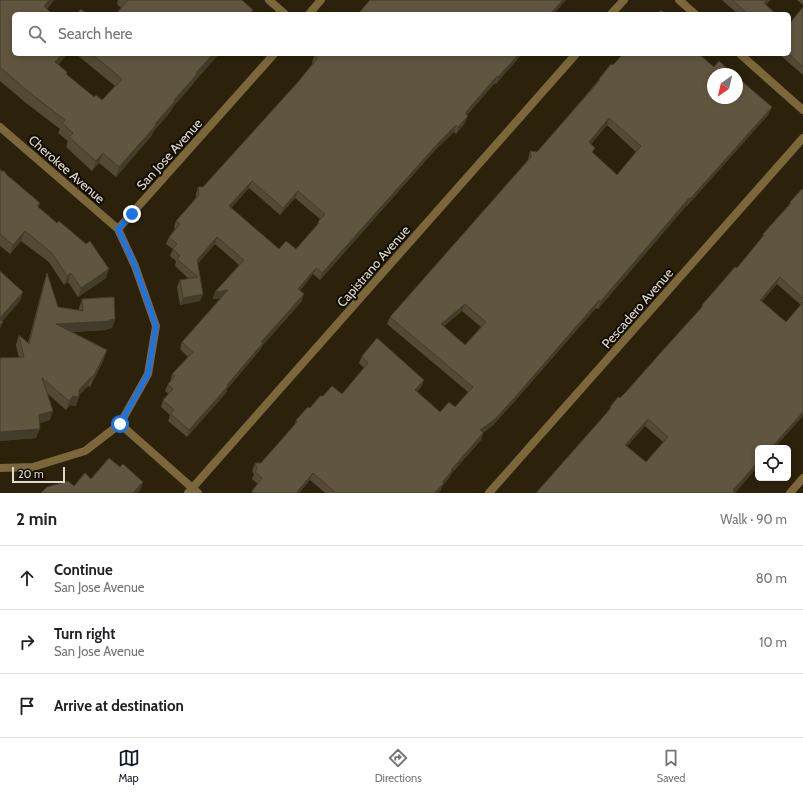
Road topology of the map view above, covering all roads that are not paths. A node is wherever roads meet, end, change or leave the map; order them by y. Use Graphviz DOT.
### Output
graph roads {
  1 [pos="269,0"];
  2 [pos="321,0"];
  3 [pos="624,0"];
  4 [pos="679,0"];
  5 [pos="283,12"];
  6 [pos="311,12"];
  7 [pos="613,12"];
  8 [pos="693,12"];
  9 [pos="272,56"];
  10 [pos="574,56"];
  11 [pos="742,56"];
  12 [pos="803,110"];
  13 [pos="0,127"];
  14 [pos="803,138"];
  15 [pos="118,229"];
  16 [pos="120,424"];
  17 [pos="0,468"];
  18 [pos="803,478"];
  19 [pos="193,491"];
  20 [pos="489,493"];
  21 [pos="790,493"];
  1 -- 5 [label="street"];
  2 -- 6 [label="street"];
  3 -- 7 [label="street"];
  4 -- 8 [label="street"];
  9 -- 15 [label="street, San Jose Avenue"];
  10 -- 19 [label="street, Capistrano Avenue"];
  11 -- 12 [label="street"];
  13 -- 15 [label="street, Cherokee Avenue"];
  14 -- 20 [label="street, Pescadero Avenue"];
  15 -- 16 [label="street"];
  16 -- 17 [label="street"];
  16 -- 19 [label="street"];
  18 -- 21 [label="street"];
}
